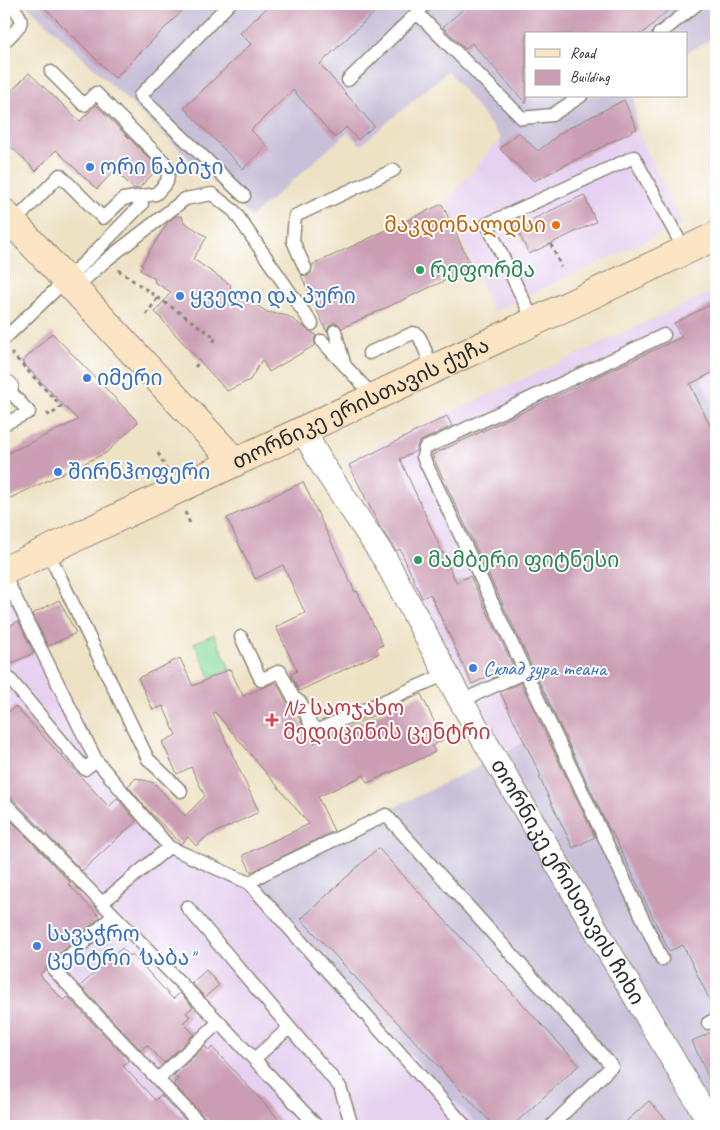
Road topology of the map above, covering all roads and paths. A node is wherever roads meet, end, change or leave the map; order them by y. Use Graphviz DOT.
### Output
graph roads {
  1 [pos="10,4"];
  2 [pos="230,4"];
  3 [pos="426,4"];
  4 [pos="697,4"];
  5 [pos="417,13"];
  6 [pos="662,32"];
  7 [pos="4,42"];
  8 [pos="52,72"];
  9 [pos="348,80"];
  10 [pos="578,98"];
  11 [pos="394,170"];
  12 [pos="244,196"];
  13 [pos="142,204"];
  14 [pos="8,218"];
  15 [pos="716,236"];
  16 [pos="551,244"];
  17 [pos="685,251"];
  18 [pos="105,261"];
  19 [pos="561,267"];
  20 [pos="305,268"];
  21 [pos="70,285"];
  22 [pos="158,298"];
  23 [pos="146,315"];
  24 [pos="534,322"];
  25 [pos="312,324"];
  26 [pos="334,331"];
  27 [pos="664,335"];
  28 [pos="4,339"];
  29 [pos="322,342"];
  30 [pos="212,344"];
  31 [pos="18,348"];
  32 [pos="369,353"];
  33 [pos="200,361"];
  34 [pos="195,367"];
  35 [pos="345,367"];
  36 [pos="433,369"];
  37 [pos="4,387"];
  38 [pos="374,397"];
  39 [pos="50,416"];
  40 [pos="4,424"];
  41 [pos="303,430"];
  42 [pos="235,462"];
  43 [pos="47,550"];
  44 [pos="4,570"];
  45 [pos="4,575"];
  46 [pos="241,637"];
  47 [pos="525,672"];
  48 [pos="446,674"];
  49 [pos="9,678"];
  50 [pos="460,701"];
  51 [pos="96,760"];
  52 [pos="181,791"];
  53 [pos="4,802"];
  54 [pos="169,847"];
  55 [pos="250,883"];
  56 [pos="102,903"];
  57 [pos="187,907"];
  58 [pos="114,915"];
  59 [pos="662,959"];
  60 [pos="219,1022"];
  61 [pos="289,1028"];
  62 [pos="254,1059"];
  63 [pos="158,1079"];
  64 [pos="202,1126"];
  65 [pos="317,1126"];
  66 [pos="352,1126"];
  67 [pos="465,1126"];
  68 [pos="551,1126"];
  69 [pos="712,1126"];
  1 -- 7 [label="lane"];
  2 -- 12 [label="lane"];
  3 -- 5 [label="lane"];
  4 -- 6 [label="lane"];
  5 -- 9 [label="lane"];
  5 -- 10 [label="lane"];
  8 -- 14 [label="lane"];
  11 -- 20 [label="lane"];
  13 -- 21 [label="lane"];
  14 -- 21 [label="main road"];
  15 -- 17 [label="main road, თორნიკე ერისთავის ქუჩა"];
  16 -- 19 [label="path"];
  17 -- 24 [label="main road, თორნიკე ერისთავის ქუჩა"];
  17 -- 24 [label="lane"];
  18 -- 21 [label="lane"];
  18 -- 22 [label="path"];
  18 -- 25 [label="lane"];
  21 -- 28 [label="lane"];
  21 -- 42 [label="main road"];
  22 -- 23 [label="path"];
  22 -- 30 [label="path"];
  24 -- 36 [label="main road, თორნიკე ერისთავის ქუჩა"];
  26 -- 35 [label="lane"];
  27 -- 47 [label="lane"];
  29 -- 35 [label="lane"];
  31 -- 39 [label="path"];
  32 -- 36 [label="lane"];
  33 -- 34 [label="path"];
  35 -- 38 [label="lane"];
  36 -- 38 [label="main road, თორნიკე ერისთავის ქუჩა"];
  37 -- 40 [label="lane"];
  38 -- 41 [label="main road, თორნიკე ერისთავის ქუჩა"];
  41 -- 42 [label="main road, თორნიკე ერისთავის ქუჩა"];
  41 -- 48 [label="street, თორნიკე ერისთავის ჩიხი"];
  42 -- 43 [label="main road, თორნიკე ერისთავის ქუჩა"];
  43 -- 44 [label="main road, თორნიკე ერისთავის ქუჩა"];
  43 -- 52 [label="lane"];
  45 -- 51 [label="lane"];
  46 -- 48 [label="lane"];
  47 -- 50 [label="lane"];
  47 -- 59 [label="lane"];
  48 -- 50 [label="street, თორნიკე ერისთავის ჩიხი"];
  49 -- 51 [label="lane"];
  50 -- 69 [label="street, თორნიკე ერისთავის ჩიხი"];
  51 -- 54 [label="lane"];
  53 -- 56 [label="lane"];
  54 -- 55 [label="lane"];
  54 -- 56 [label="lane"];
  55 -- 67 [label="lane"];
  55 -- 68 [label="lane"];
  56 -- 58 [label="lane"];
  57 -- 61 [label="lane"];
  58 -- 60 [label="lane"];
  58 -- 63 [label="lane"];
  60 -- 62 [label="lane"];
  60 -- 63 [label="lane"];
  61 -- 62 [label="lane"];
  61 -- 66 [label="lane"];
  62 -- 65 [label="lane"];
  63 -- 64 [label="lane"];
}
